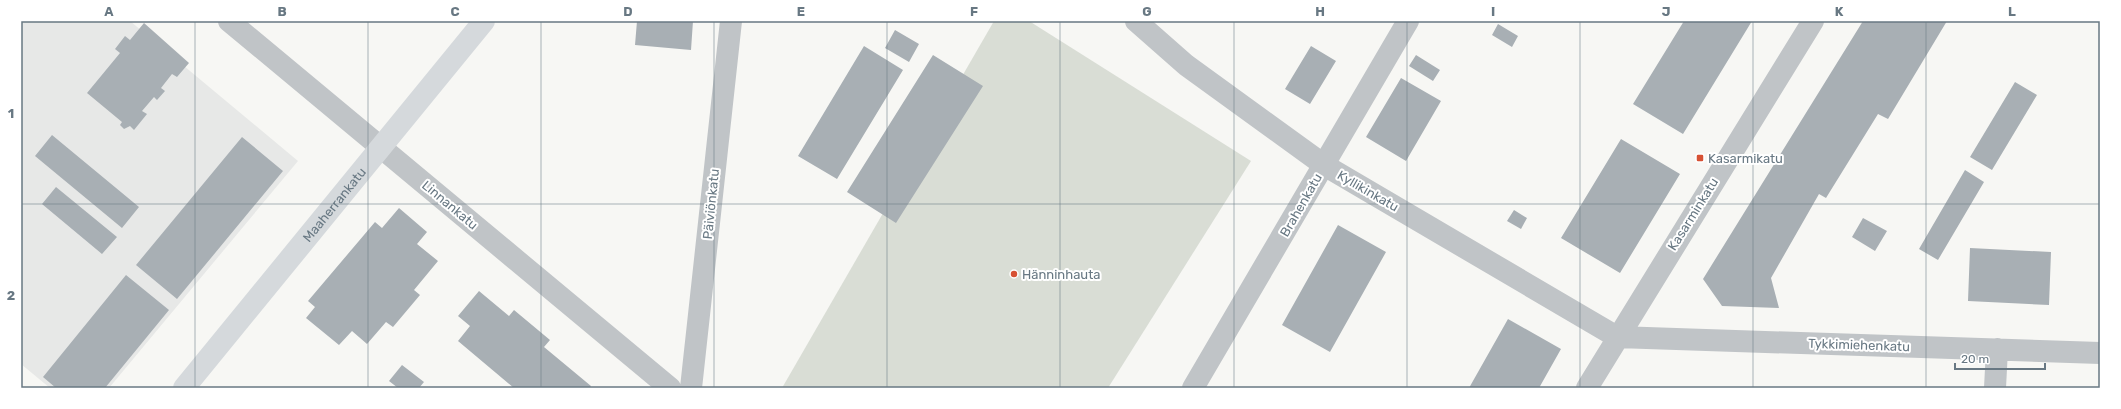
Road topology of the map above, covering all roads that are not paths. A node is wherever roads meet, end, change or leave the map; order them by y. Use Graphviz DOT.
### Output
graph roads {
  1 [pos="230,21"];
  2 [pos="484,21"];
  3 [pos="731,21"];
  4 [pos="1136,21"];
  5 [pos="1408,21"];
  6 [pos="1813,21"];
  7 [pos="380,147"];
  8 [pos="1324,165"];
  9 [pos="1617,337"];
  10 [pos="1997,349"];
  11 [pos="2100,352"];
  12 [pos="184,388"];
  13 [pos="670,388"];
  14 [pos="691,388"];
  15 [pos="1193,388"];
  16 [pos="1587,388"];
  17 [pos="1995,388"];
  1 -- 7 [label="street, Linnankatu"];
  2 -- 7 [label="main road, Maaherrankatu"];
  3 -- 14 [label="street, Päiviönkatu"];
  4 -- 8 [label="street, Kyllikinkatu"];
  5 -- 8 [label="street, Brahenkatu"];
  6 -- 9 [label="street, Kasarminkatu"];
  7 -- 12 [label="main road, Maaherrankatu"];
  7 -- 13 [label="street, Linnankatu"];
  8 -- 9 [label="street, Kyllikinkatu"];
  8 -- 15 [label="street, Brahenkatu"];
  9 -- 10 [label="street, Tykkimiehenkatu"];
  9 -- 16 [label="street, Kasarminkatu"];
  10 -- 11 [label="street, Tykkimiehenkatu"];
  10 -- 17 [label="street"];
}
